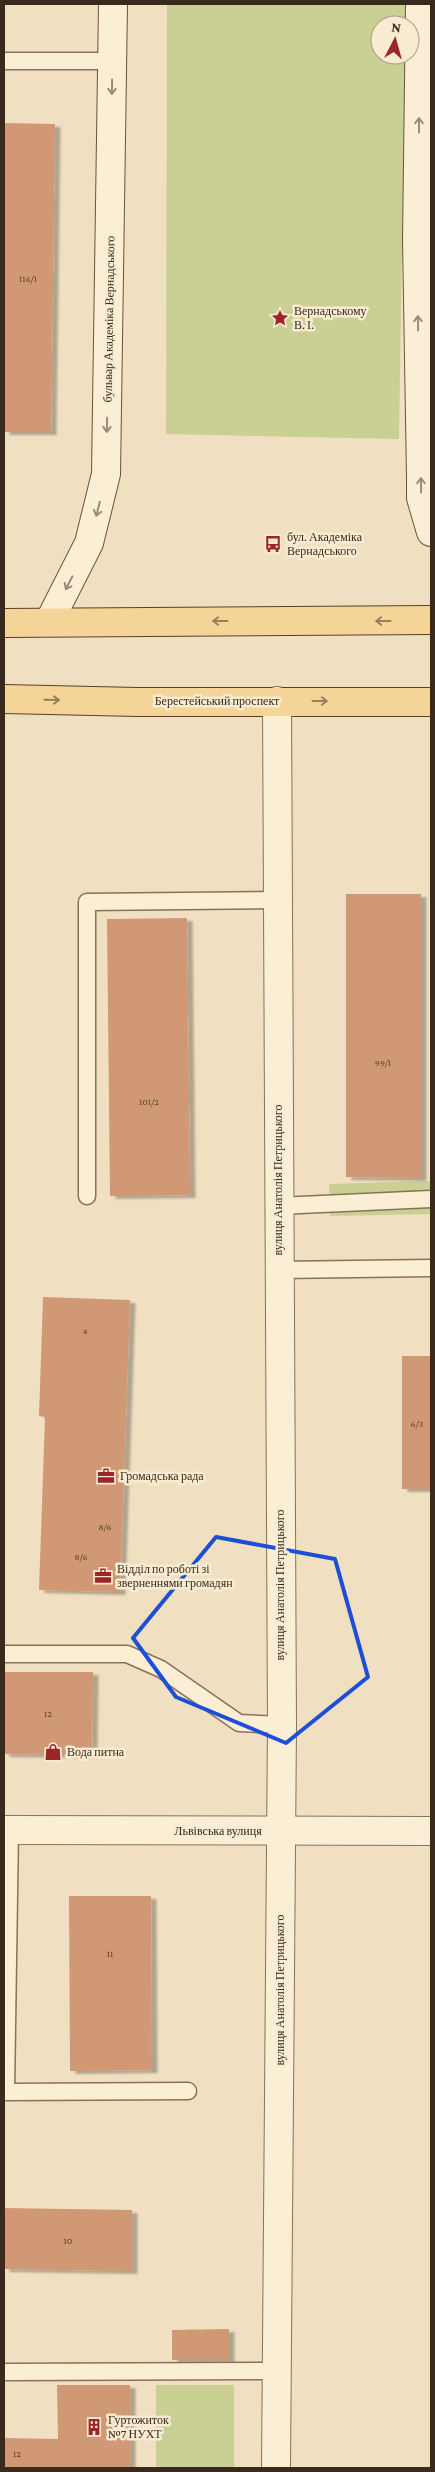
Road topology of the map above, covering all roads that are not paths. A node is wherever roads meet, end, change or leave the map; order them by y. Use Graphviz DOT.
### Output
graph roads {
  1 [pos="113,4"];
  2 [pos="420,4"];
  3 [pos="4,61"];
  4 [pos="113,61"];
  5 [pos="425,162"];
  6 [pos="424,240"];
  7 [pos="431,532"];
  8 [pos="431,620"];
  9 [pos="48,622"];
  10 [pos="4,623"];
  11 [pos="4,699"];
  12 [pos="277,701"];
  13 [pos="431,702"];
  14 [pos="277,900"];
  15 [pos="87,1196"];
  16 [pos="431,1200"];
  17 [pos="278,1206"];
  18 [pos="431,1268"];
  19 [pos="278,1270"];
  20 [pos="4,1654"];
  21 [pos="282,1725"];
  22 [pos="7,1830"];
  23 [pos="431,1831"];
  24 [pos="281,1832"];
  25 [pos="188,2091"];
  26 [pos="277,2371"];
  27 [pos="4,2372"];
  28 [pos="276,2468"];
  1 -- 4 [label="street, бульвар Академіка Вернадського"];
  5 -- 2 [label="street, one-way"];
  3 -- 4 [label="lane"];
  4 -- 9 [label="street, бульвар Академіка Вернадського, one-way"];
  5 -- 6 [label="street"];
  7 -- 6 [label="street, one-way"];
  8 -- 9 [label="main road, one-way"];
  9 -- 10 [label="main road"];
  11 -- 12 [label="main road, Берестейський проспект, one-way"];
  12 -- 13 [label="main road, Берестейський проспект, one-way"];
  12 -- 14 [label="street, вулиця Анатолія Петрицького"];
  14 -- 15 [label="lane"];
  14 -- 17 [label="street, вулиця Анатолія Петрицького"];
  16 -- 17 [label="lane"];
  17 -- 19 [label="street, вулиця Анатолія Петрицького"];
  18 -- 19 [label="lane"];
  19 -- 21 [label="street, вулиця Анатолія Петрицького"];
  20 -- 21 [label="lane"];
  21 -- 24 [label="street, вулиця Анатолія Петрицького"];
  22 -- 24 [label="street, Львівська вулиця"];
  22 -- 25 [label="lane"];
  23 -- 24 [label="street, Львівська вулиця"];
  24 -- 26 [label="street, вулиця Анатолія Петрицького"];
  26 -- 27 [label="lane"];
  26 -- 28 [label="street, вулиця Анатолія Петрицького"];
}
